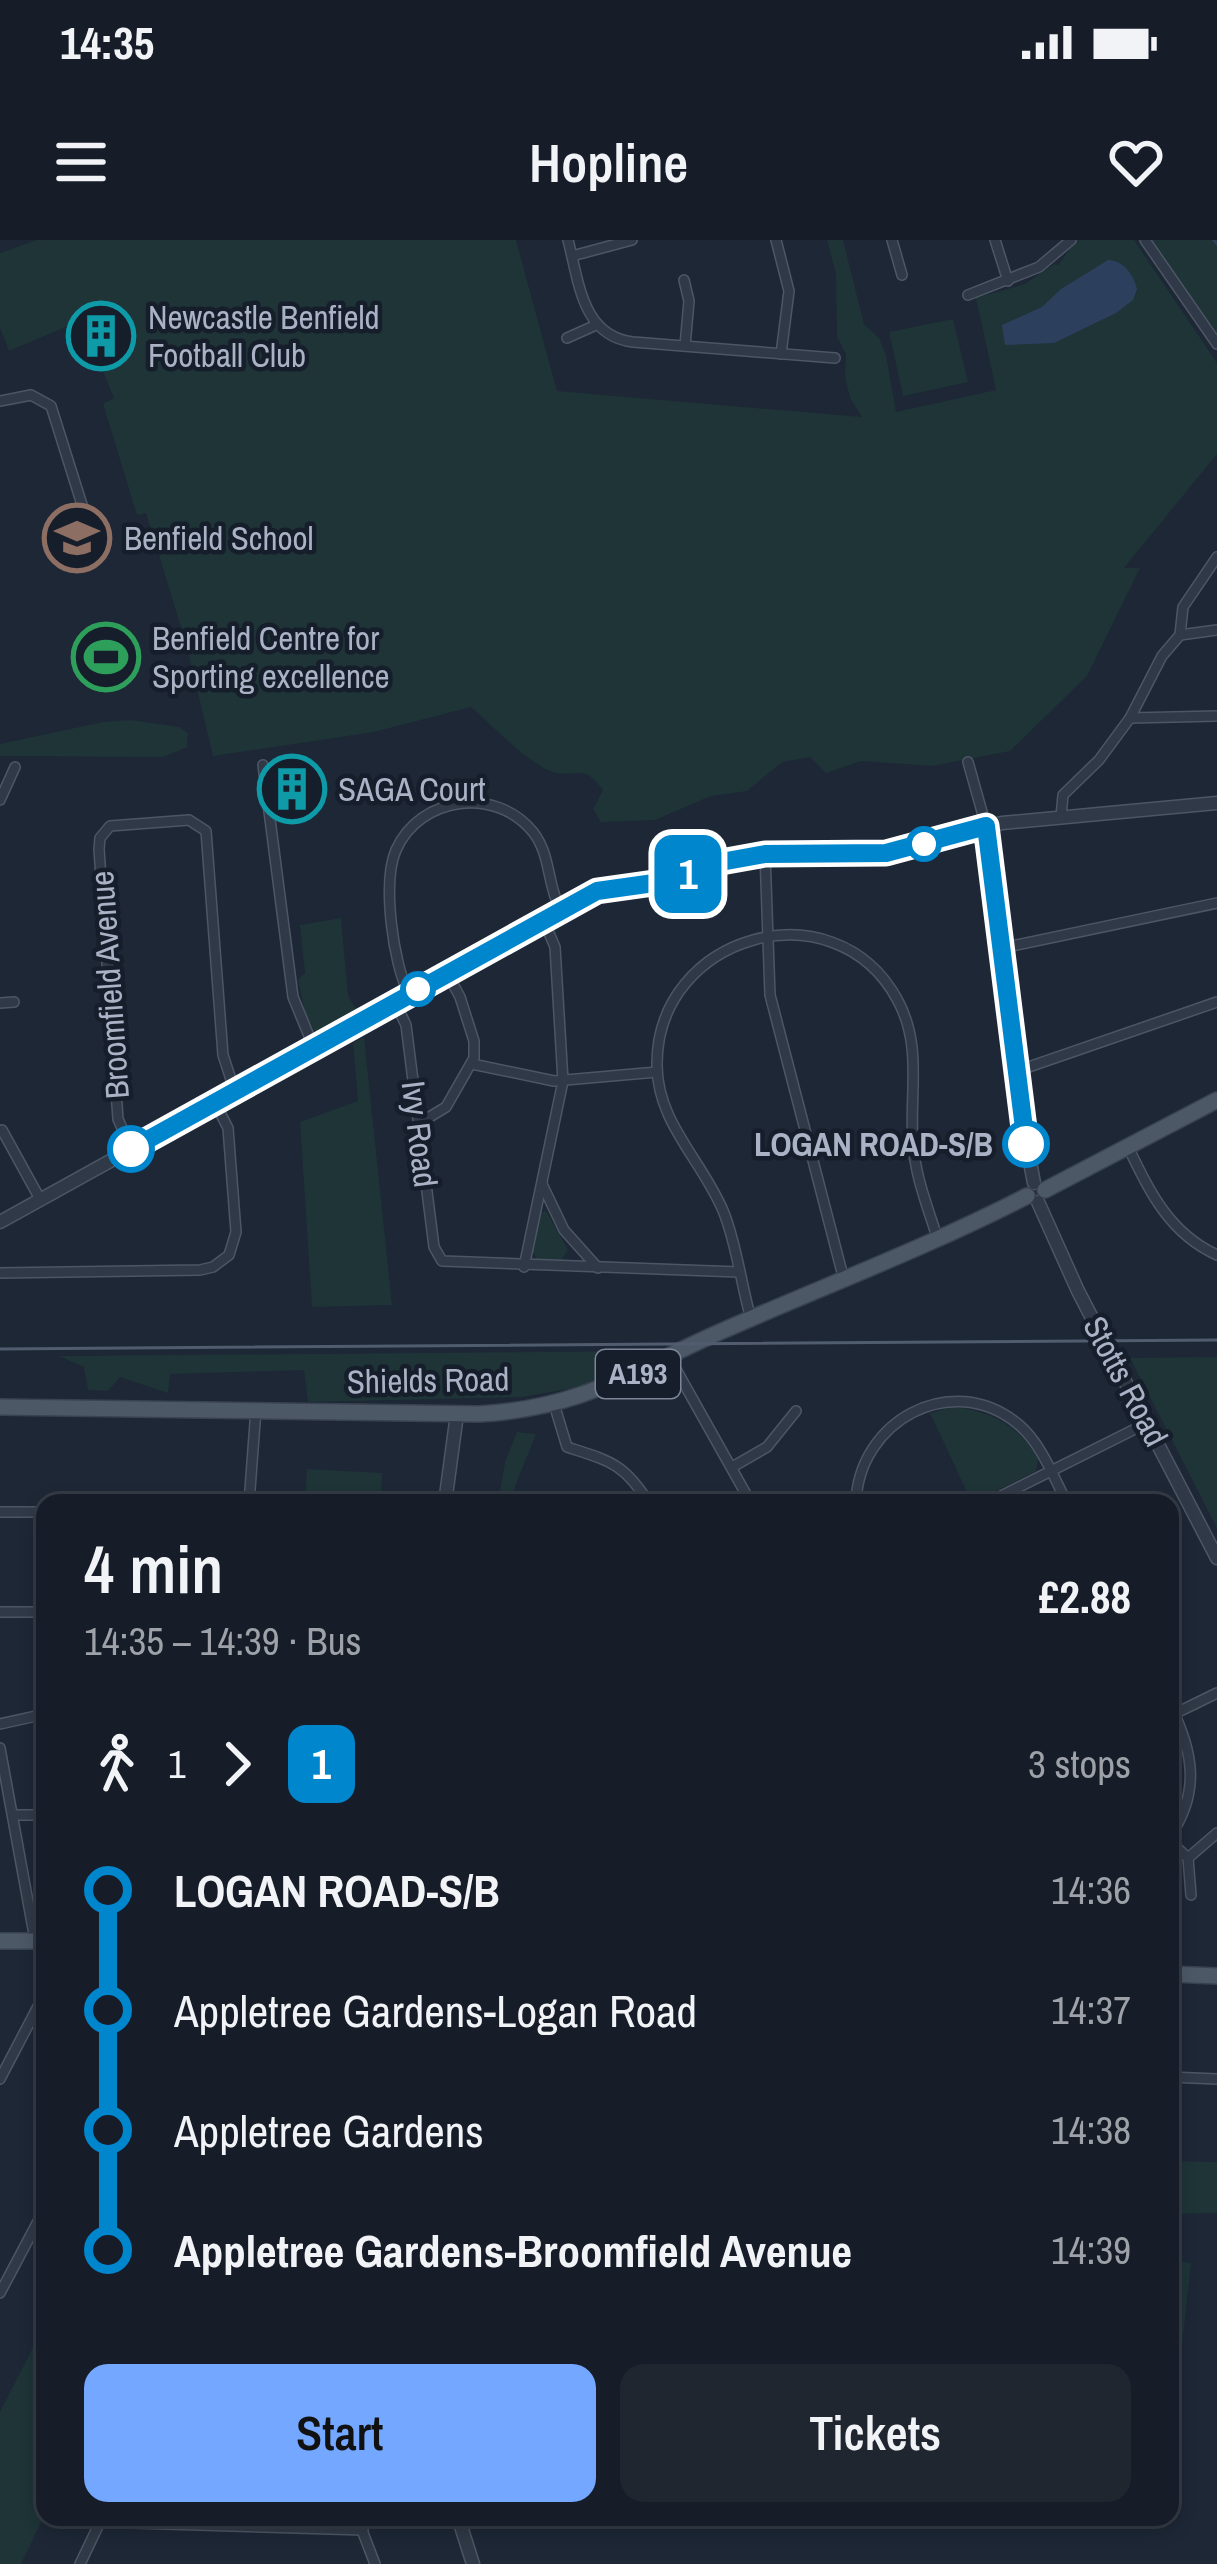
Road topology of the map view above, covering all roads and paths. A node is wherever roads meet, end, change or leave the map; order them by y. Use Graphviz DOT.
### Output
graph roads {
  1 [pos="568,240"];
  2 [pos="632,240"];
  3 [pos="776,240"];
  4 [pos="892,240"];
  5 [pos="994,240"];
  6 [pos="1071,240"];
  7 [pos="1144,240"];
  8 [pos="572,256"];
  9 [pos="902,275"];
  10 [pos="684,280"];
  11 [pos="1008,281"];
  12 [pos="968,295"];
  13 [pos="596,325"];
  14 [pos="567,338"];
  15 [pos="1217,344"];
  16 [pos="685,346"];
  17 [pos="781,354"];
  18 [pos="835,358"];
  19 [pos="0,401"];
  20 [pos="89,527"];
  21 [pos="1217,557"];
  22 [pos="1217,630"];
  23 [pos="1180,635"];
  24 [pos="1217,716"];
  25 [pos="1130,718"];
  26 [pos="968,762"];
  27 [pos="263,765"];
  28 [pos="23,784"];
  29 [pos="0,800"];
  30 [pos="1217,803"];
  31 [pos="1060,817"];
  32 [pos="986,826"];
  33 [pos="291,852"];
  34 [pos="274,854"];
  35 [pos="765,854"];
  36 [pos="1217,903"];
  37 [pos="560,909"];
  38 [pos="543,919"];
  39 [pos="765,937"];
  40 [pos="1002,948"];
  41 [pos="447,973"];
  42 [pos="409,994"];
  43 [pos="14,1002"];
  44 [pos="395,1002"];
  45 [pos="1217,1002"];
  46 [pos="0,1004"];
  47 [pos="314,1048"];
  48 [pos="472,1064"];
  49 [pos="1016,1071"];
  50 [pos="657,1072"];
  51 [pos="562,1081"];
  52 [pos="235,1092"];
  53 [pos="1217,1100"];
  54 [pos="215,1103"];
  55 [pos="418,1124"];
  56 [pos="2,1130"];
  57 [pos="1128,1147"];
  58 [pos="131,1149"];
  59 [pos="542,1184"];
  60 [pos="1036,1193"];
  61 [pos="40,1199"];
  62 [pos="0,1222"];
  63 [pos="938,1240"];
  64 [pos="1217,1255"];
  65 [pos="524,1267"];
  66 [pos="598,1268"];
  67 [pos="1,1272"];
  68 [pos="739,1272"];
  69 [pos="844,1280"];
  70 [pos="751,1319"];
  71 [pos="669,1357"];
  72 [pos="554,1404"];
  73 [pos="0,1407"];
  74 [pos="256,1409"];
  75 [pos="796,1411"];
  76 [pos="457,1414"];
  77 [pos="1149,1422"];
  78 [pos="734,1466"];
  79 [pos="1050,1471"];
  80 [pos="250,1494"];
  81 [pos="446,1494"];
  82 [pos="644,1494"];
  83 [pos="747,1494"];
  84 [pos="857,1494"];
  85 [pos="1005,1494"];
  86 [pos="1062,1494"];
  87 [pos="0,1512"];
  88 [pos="36,1512"];
  89 [pos="1217,1558"];
  90 [pos="0,1612"];
  91 [pos="36,1612"];
  92 [pos="1217,1694"];
  93 [pos="1179,1709"];
  94 [pos="36,1716"];
  95 [pos="0,1724"];
  96 [pos="1179,1726"];
  97 [pos="0,1748"];
  98 [pos="14,1815"];
  99 [pos="36,1815"];
  100 [pos="1179,1821"];
  101 [pos="1217,1833"];
  102 [pos="1179,1848"];
  103 [pos="1188,1858"];
  104 [pos="1191,1895"];
  105 [pos="36,1922"];
  106 [pos="0,1941"];
  107 [pos="36,1941"];
  108 [pos="1179,1974"];
  109 [pos="1217,1976"];
  110 [pos="36,2011"];
  111 [pos="1179,2077"];
  112 [pos="0,2079"];
  113 [pos="1217,2079"];
  114 [pos="36,2225"];
  115 [pos="0,2293"];
  116 [pos="99,2526"];
  117 [pos="296,2526"];
  118 [pos="361,2526"];
  119 [pos="461,2526"];
  120 [pos="363,2530"];
  121 [pos="80,2564"];
  122 [pos="375,2564"];
  123 [pos="473,2564"];
  1 -- 8 [label="street"];
  2 -- 8 [label="street"];
  3 -- 17 [label="street"];
  4 -- 9 [label="street"];
  5 -- 11 [label="street"];
  6 -- 11 [label="street"];
  7 -- 15 [label="street"];
  8 -- 13 [label="street"];
  10 -- 16 [label="street"];
  11 -- 12 [label="street"];
  13 -- 14 [label="street"];
  13 -- 16 [label="street"];
  16 -- 17 [label="street"];
  17 -- 18 [label="street"];
  19 -- 20 [label="street"];
  21 -- 23 [label="street"];
  22 -- 23 [label="street"];
  23 -- 25 [label="street"];
  24 -- 25 [label="street"];
  25 -- 31 [label="street"];
  26 -- 32 [label="street"];
  27 -- 34 [label="street"];
  28 -- 29 [label="street"];
  30 -- 31 [label="street"];
  31 -- 32 [label="street"];
  32 -- 35 [label="street"];
  32 -- 40 [label="street, Stotts Road"];
  33 -- 34 [label="street"];
  34 -- 47 [label="street"];
  35 -- 37 [label="street"];
  35 -- 39 [label="street"];
  36 -- 40 [label="street"];
  37 -- 38 [label="street"];
  37 -- 42 [label="street"];
  38 -- 41 [label="street"];
  38 -- 51 [label="street"];
  39 -- 50 [label="street"];
  39 -- 63 [label="street"];
  39 -- 69 [label="street"];
  40 -- 49 [label="street, Stotts Road"];
  41 -- 42 [label="street"];
  41 -- 48 [label="street"];
  42 -- 44 [label="street"];
  43 -- 46 [label="street"];
  44 -- 47 [label="street"];
  44 -- 55 [label="street, Ivy Road"];
  45 -- 49 [label="street"];
  47 -- 52 [label="street"];
  48 -- 51 [label="street"];
  48 -- 55 [label="street"];
  49 -- 60 [label="street, Stotts Road"];
  50 -- 51 [label="street"];
  50 -- 68 [label="street"];
  51 -- 59 [label="street"];
  52 -- 54 [label="street"];
  52 -- 58 [label="street, Broomfield Avenue"];
  53 -- 57 [label="main road, Shields Road / A193"];
  54 -- 58 [label="street"];
  54 -- 67 [label="street"];
  55 -- 65 [label="street, Ivy Road"];
  56 -- 61 [label="street"];
  57 -- 60 [label="main road, Shields Road / A193"];
  57 -- 64 [label="street"];
  58 -- 61 [label="street"];
  59 -- 65 [label="street"];
  59 -- 66 [label="street"];
  60 -- 63 [label="main road, Shields Road / A193"];
  60 -- 77 [label="street, Stotts Road"];
  61 -- 62 [label="street"];
  63 -- 69 [label="main road, Shields Road / A193"];
  65 -- 66 [label="street"];
  66 -- 68 [label="street"];
  68 -- 70 [label="street"];
  69 -- 70 [label="main road, Shields Road / A193"];
  70 -- 71 [label="main road, Shields Road / A193"];
  71 -- 72 [label="main road, Shields Road / A193"];
  71 -- 78 [label="street"];
  72 -- 76 [label="main road, Shields Road / A193"];
  72 -- 82 [label="street"];
  73 -- 74 [label="main road, Shields Road / A193"];
  74 -- 76 [label="main road, Shields Road / A193"];
  74 -- 80 [label="street"];
  75 -- 78 [label="street"];
  76 -- 81 [label="street"];
  77 -- 79 [label="street"];
  77 -- 89 [label="street, Stotts Road"];
  78 -- 83 [label="street"];
  79 -- 84 [label="street"];
  79 -- 85 [label="street"];
  79 -- 86 [label="street"];
  87 -- 88 [label="street"];
  90 -- 91 [label="street"];
  92 -- 93 [label="street"];
  94 -- 95 [label="street"];
  96 -- 100 [label="street"];
  97 -- 98 [label="street"];
  98 -- 99 [label="street"];
  98 -- 105 [label="street"];
  101 -- 103 [label="street"];
  102 -- 103 [label="street"];
  103 -- 104 [label="street"];
  106 -- 107 [label="main road"];
  108 -- 109 [label="main road"];
  110 -- 112 [label="street"];
  111 -- 113 [label="street"];
  114 -- 115 [label="street"];
  116 -- 121 [label="street"];
  117 -- 120 [label="street"];
  118 -- 120 [label="street"];
  119 -- 123 [label="street"];
  120 -- 122 [label="street"];
}
